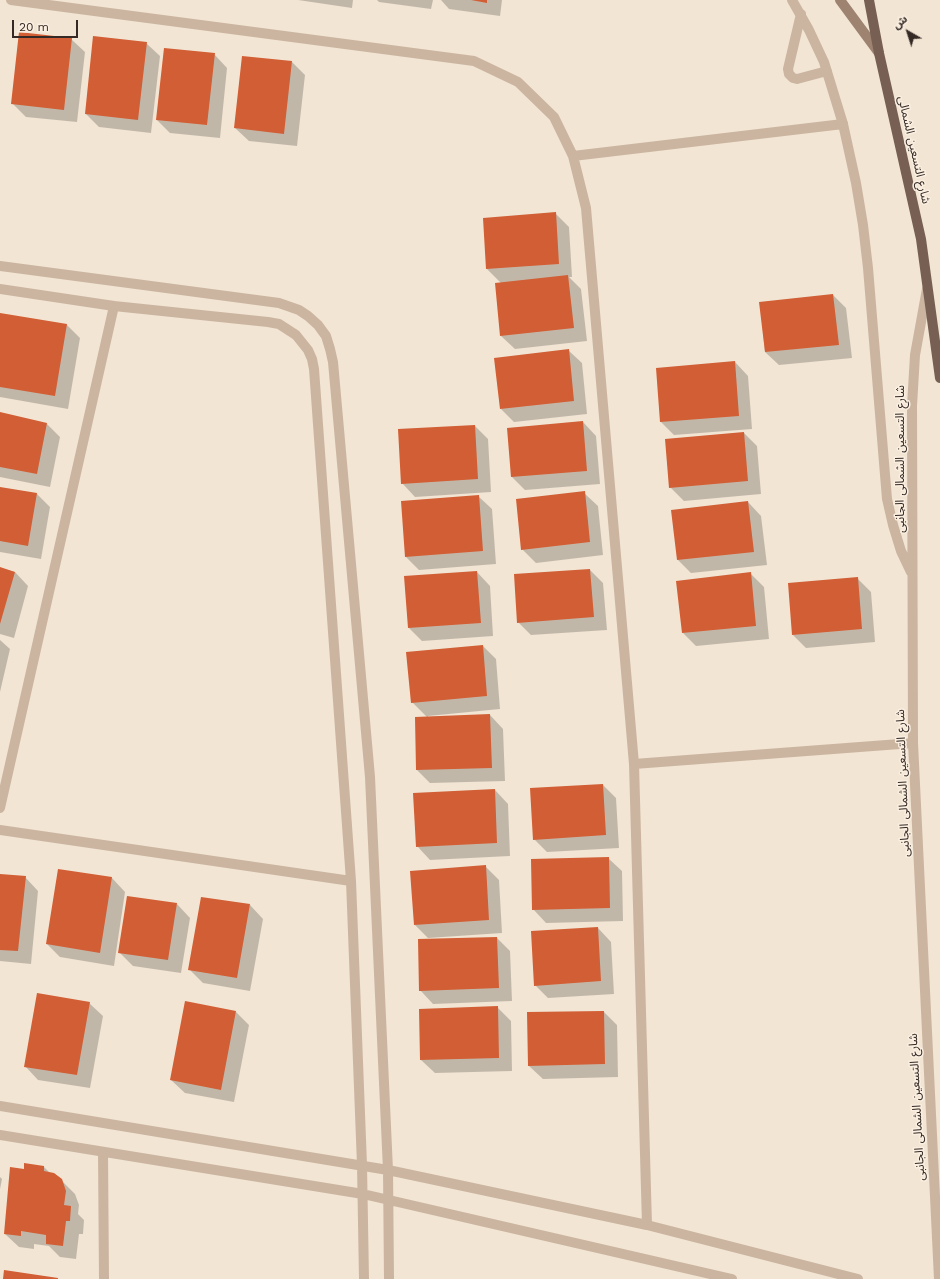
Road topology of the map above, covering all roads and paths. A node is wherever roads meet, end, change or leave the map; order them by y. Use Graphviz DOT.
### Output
graph roads {
  1 [pos="11,0"];
  2 [pos="792,0"];
  3 [pos="840,0"];
  4 [pos="869,0"];
  5 [pos="801,14"];
  6 [pos="879,53"];
  7 [pos="826,71"];
  8 [pos="843,124"];
  9 [pos="574,156"];
  10 [pos="0,266"];
  11 [pos="928,287"];
  12 [pos="0,289"];
  13 [pos="114,306"];
  14 [pos="940,378"];
  15 [pos="913,576"];
  16 [pos="913,743"];
  17 [pos="634,764"];
  18 [pos="0,808"];
  19 [pos="0,830"];
  20 [pos="351,881"];
  21 [pos="0,1106"];
  22 [pos="0,1136"];
  23 [pos="103,1152"];
  24 [pos="362,1165"];
  25 [pos="388,1170"];
  26 [pos="362,1194"];
  27 [pos="388,1199"];
  28 [pos="647,1225"];
  29 [pos="104,1279"];
  30 [pos="364,1279"];
  31 [pos="389,1279"];
  32 [pos="732,1279"];
  33 [pos="858,1279"];
  34 [pos="939,1279"];
  1 -- 9 [label="street"];
  2 -- 5 [label="street"];
  3 -- 6 [label="main road"];
  4 -- 6 [label="main road, شارع التسعين الشمالى"];
  5 -- 7 [label="street"];
  5 -- 7 [label="street"];
  6 -- 11 [label="main road, شارع التسعين الشمالى"];
  7 -- 8 [label="street"];
  8 -- 9 [label="street"];
  8 -- 15 [label="street"];
  9 -- 17 [label="street"];
  10 -- 25 [label="street"];
  11 -- 14 [label="main road, شارع التسعين الشمالى"];
  11 -- 15 [label="street, شارع التسعين الشمالى الجانبى"];
  12 -- 13 [label="street"];
  13 -- 18 [label="street"];
  13 -- 20 [label="street"];
  15 -- 16 [label="street, شارع التسعين الشمالى الجانبى"];
  16 -- 17 [label="street"];
  16 -- 34 [label="street, شارع التسعين الشمالى الجانبى"];
  17 -- 28 [label="street"];
  19 -- 20 [label="street"];
  20 -- 24 [label="street"];
  21 -- 24 [label="street"];
  22 -- 23 [label="street"];
  23 -- 26 [label="street"];
  23 -- 29 [label="street"];
  24 -- 25 [label="street"];
  24 -- 26 [label="street"];
  25 -- 27 [label="street"];
  25 -- 28 [label="street"];
  26 -- 27 [label="street"];
  26 -- 30 [label="street"];
  27 -- 31 [label="street"];
  27 -- 32 [label="street"];
  28 -- 33 [label="street"];
}
